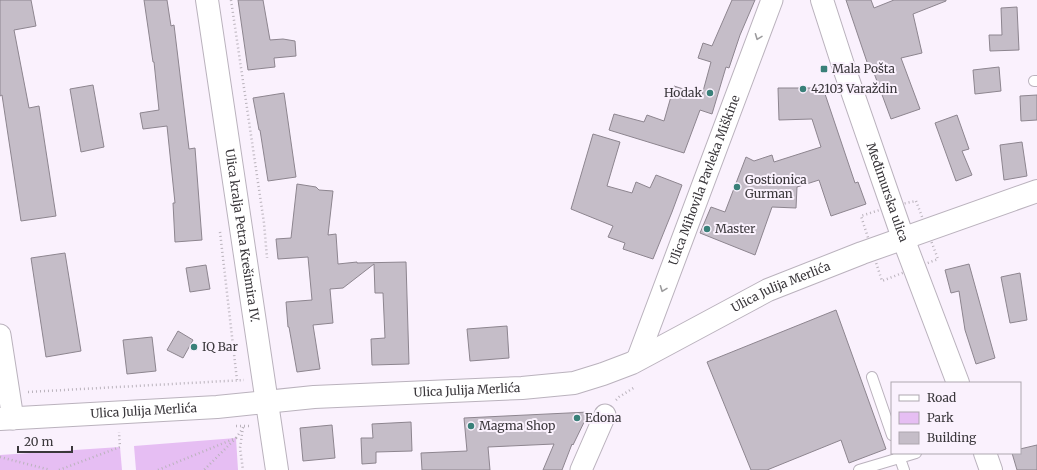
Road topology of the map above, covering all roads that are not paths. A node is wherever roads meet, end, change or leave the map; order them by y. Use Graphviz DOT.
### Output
graph roads {
  1 [pos="207,0"];
  2 [pos="772,0"];
  3 [pos="822,0"];
  4 [pos="1037,191"];
  5 [pos="903,238"];
  6 [pos="0,335"];
  7 [pos="637,360"];
  8 [pos="872,377"];
  9 [pos="958,382"];
  10 [pos="267,401"];
  11 [pos="605,415"];
  12 [pos="6,419"];
  13 [pos="891,432"];
  14 [pos="985,454"];
  15 [pos="899,455"];
  16 [pos="277,470"];
  17 [pos="581,470"];
  18 [pos="859,470"];
  19 [pos="904,470"];
  20 [pos="991,470"];
  1 -- 10 [label="main road, Ulica kralja Petra Krešimira IV."];
  2 -- 7 [label="street, Ulica Mihovila Pavleka Miškine, one-way"];
  3 -- 5 [label="main road, Međimurska ulica"];
  4 -- 5 [label="main road, Ulica Julija Merlića"];
  5 -- 7 [label="main road, Ulica Julija Merlića"];
  5 -- 9 [label="main road, Međimurska ulica"];
  6 -- 12 [label="street"];
  7 -- 10 [label="main road, Ulica Julija Merlića"];
  8 -- 13 [label="lane"];
  10 -- 12 [label="main road, Ulica Julija Merlića"];
  10 -- 16 [label="main road, Ulica kralja Petra Krešimira IV."];
  11 -- 17 [label="street"];
  14 -- 20 [label="main road"];
  15 -- 18 [label="lane"];
  15 -- 19 [label="lane"];
}
